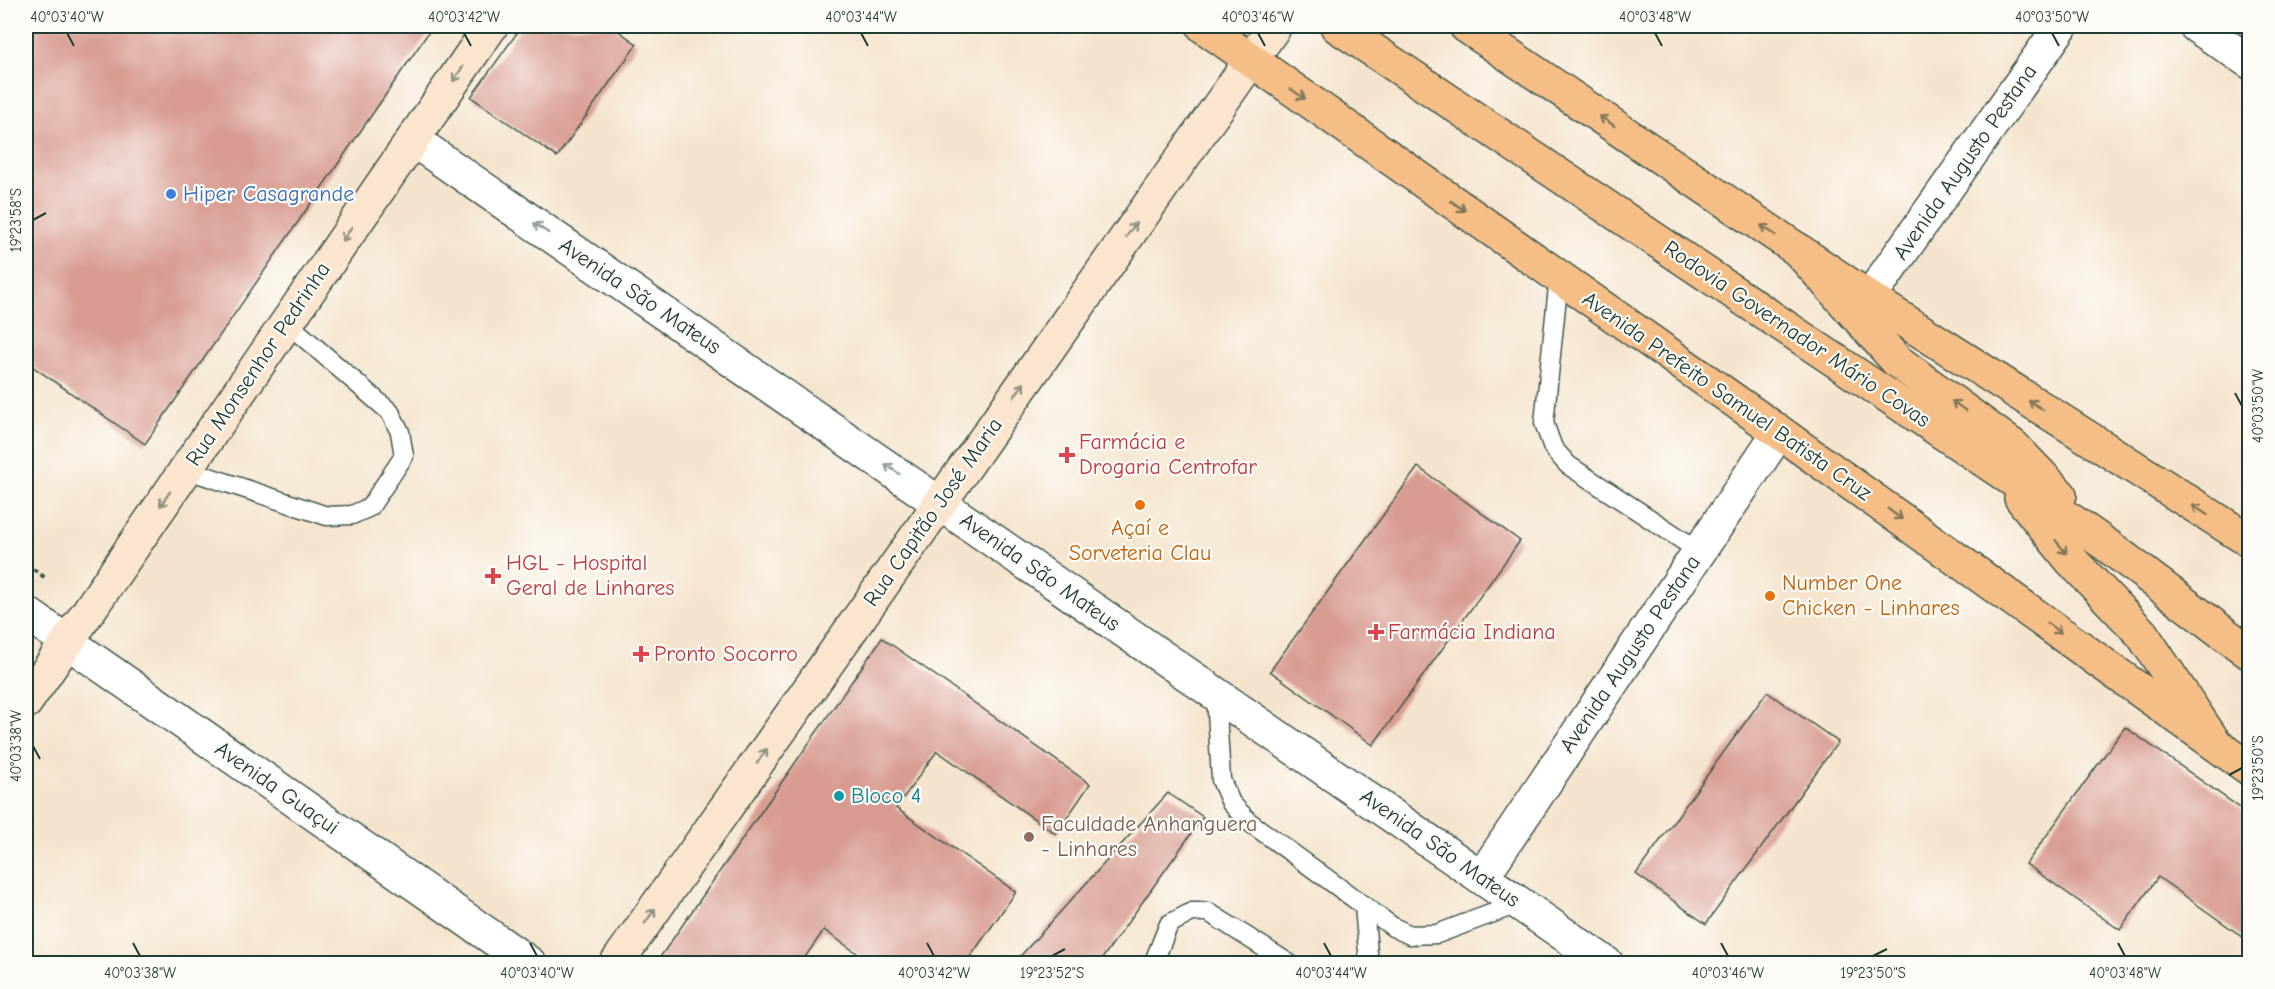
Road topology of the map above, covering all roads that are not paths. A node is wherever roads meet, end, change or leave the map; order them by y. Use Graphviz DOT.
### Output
graph roads {
  1 [pos="491,26"];
  2 [pos="1203,26"];
  3 [pos="1275,26"];
  4 [pos="1337,26"];
  5 [pos="1466,26"];
  6 [pos="2061,26"];
  7 [pos="2196,26"];
  8 [pos="1250,60"];
  9 [pos="2250,62"];
  10 [pos="413,140"];
  11 [pos="1797,249"];
  12 [pos="1559,277"];
  13 [pos="1869,298"];
  14 [pos="286,322"];
  15 [pos="1779,432"];
  16 [pos="1997,469"];
  17 [pos="185,470"];
  18 [pos="940,502"];
  19 [pos="2250,541"];
  20 [pos="2108,546"];
  21 [pos="1699,551"];
  22 [pos="26,613"];
  23 [pos="67,642"];
  24 [pos="2250,653"];
  25 [pos="1216,694"];
  26 [pos="26,702"];
  27 [pos="2214,742"];
  28 [pos="2250,769"];
  29 [pos="1482,877"];
  30 [pos="1520,903"];
  31 [pos="1364,906"];
  32 [pos="530,963"];
  33 [pos="616,963"];
  34 [pos="1153,963"];
  35 [pos="1290,963"];
  36 [pos="1369,963"];
  37 [pos="1607,963"];
  1 -- 10 [label="main road, Rua Monsenhor Pedrinha, one-way"];
  2 -- 8 [label="main road, Avenida Prefeito Samuel Batista Cruz"];
  3 -- 8 [label="main road, Rua Capitão José Maria"];
  4 -- 16 [label="main road, Rodovia Governador Mário Covas"];
  11 -- 5 [label="main road, one-way"];
  6 -- 13 [label="street, Avenida Augusto Pestana"];
  7 -- 9 [label="street"];
  8 -- 12 [label="main road, Avenida Prefeito Samuel Batista Cruz, one-way"];
  18 -- 8 [label="main road, Rua Capitão José Maria, one-way"];
  10 -- 14 [label="main road, Rua Monsenhor Pedrinha, one-way"];
  18 -- 10 [label="street, Avenida São Mateus, one-way"];
  11 -- 13 [label="main road"];
  20 -- 11 [label="main road, one-way"];
  12 -- 15 [label="main road, Avenida Prefeito Samuel Batista Cruz"];
  12 -- 21 [label="lane"];
  19 -- 13 [label="main road, one-way"];
  14 -- 17 [label="main road, Rua Monsenhor Pedrinha"];
  14 -- 17 [label="lane"];
  15 -- 21 [label="street, Avenida Augusto Pestana"];
  15 -- 27 [label="main road, Avenida Prefeito Samuel Batista Cruz, one-way"];
  16 -- 20 [label="main road, Rodovia Governador Mário Covas"];
  16 -- 27 [label="main road, one-way"];
  17 -- 23 [label="main road, Rua Monsenhor Pedrinha, one-way"];
  18 -- 25 [label="street, Avenida São Mateus"];
  33 -- 18 [label="main road, Rua Capitão José Maria, one-way"];
  20 -- 24 [label="main road, Rodovia Governador Mário Covas"];
  21 -- 29 [label="street, Avenida Augusto Pestana"];
  22 -- 23 [label="street, Avenida Guaçui"];
  23 -- 26 [label="main road, Rua Monsenhor Pedrinha"];
  23 -- 32 [label="street, Avenida Guaçui"];
  25 -- 29 [label="street, Avenida São Mateus"];
  25 -- 31 [label="lane"];
  27 -- 28 [label="main road, Avenida Prefeito Samuel Batista Cruz"];
  29 -- 30 [label="street, Avenida São Mateus"];
  30 -- 31 [label="lane"];
  30 -- 37 [label="street, Avenida São Mateus"];
  31 -- 36 [label="lane"];
  34 -- 35 [label="lane"];
}
